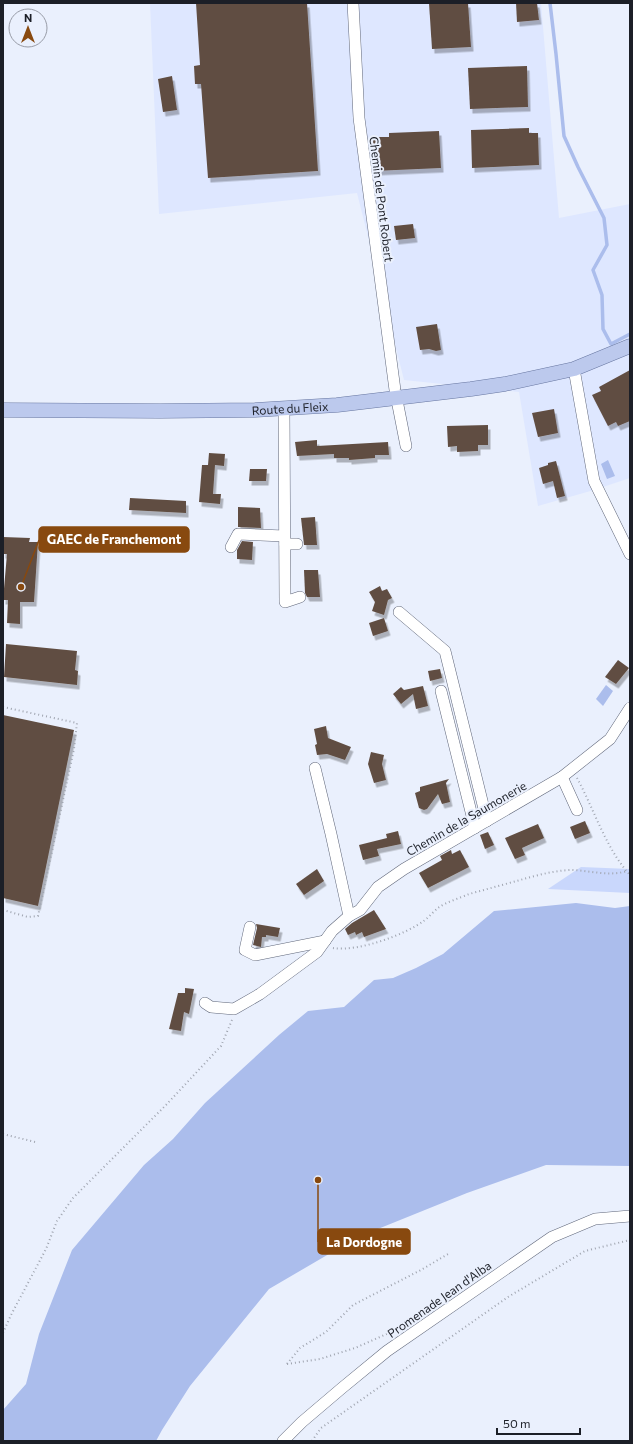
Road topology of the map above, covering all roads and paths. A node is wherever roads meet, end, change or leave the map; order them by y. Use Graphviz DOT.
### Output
graph roads {
  1 [pos="352,3"];
  2 [pos="630,346"];
  3 [pos="574,369"];
  4 [pos="397,398"];
  5 [pos="284,408"];
  6 [pos="3,410"];
  7 [pos="406,446"];
  8 [pos="284,540"];
  9 [pos="297,544"];
  10 [pos="231,547"];
  11 [pos="630,554"];
  12 [pos="300,597"];
  13 [pos="399,612"];
  14 [pos="440,691"];
  15 [pos="3,707"];
  16 [pos="630,708"];
  17 [pos="315,768"];
  18 [pos="572,770"];
  19 [pos="562,777"];
  20 [pos="577,810"];
  21 [pos="487,821"];
  22 [pos="475,828"];
  23 [pos="627,871"];
  24 [pos="630,875"];
  25 [pos="3,910"];
  26 [pos="349,916"];
  27 [pos="250,926"];
  28 [pos="321,946"];
  29 [pos="205,1003"];
  30 [pos="234,1008"];
  31 [pos="3,1134"];
  32 [pos="35,1142"];
  33 [pos="630,1216"];
  34 [pos="630,1240"];
  35 [pos="450,1253"];
  36 [pos="417,1331"];
  37 [pos="3,1332"];
  38 [pos="283,1441"];
  39 [pos="312,1441"];
  1 -- 4 [label="street, Chemin de Pont Robert"];
  2 -- 3 [label="main road, Route du Fleix"];
  3 -- 4 [label="main road, Route du Fleix"];
  3 -- 11 [label="street"];
  4 -- 5 [label="main road, Route du Fleix"];
  4 -- 7 [label="street, Chemin de Pont Robert"];
  5 -- 6 [label="main road, Route du Fleix"];
  5 -- 8 [label="street"];
  8 -- 9 [label="street"];
  8 -- 10 [label="street"];
  8 -- 12 [label="street"];
  13 -- 21 [label="street"];
  14 -- 22 [label="street"];
  15 -- 25 [label="path"];
  16 -- 18 [label="street, Chemin de la Saumonerie"];
  17 -- 26 [label="street"];
  18 -- 19 [label="street, Chemin de la Saumonerie"];
  18 -- 23 [label="path"];
  19 -- 20 [label="street"];
  19 -- 21 [label="street, Chemin de la Saumonerie"];
  21 -- 22 [label="street, Chemin de la Saumonerie"];
  22 -- 26 [label="street, Chemin de la Saumonerie"];
  23 -- 24 [label="path"];
  23 -- 28 [label="path"];
  26 -- 28 [label="street, Chemin de la Saumonerie"];
  27 -- 28 [label="street"];
  28 -- 30 [label="street, Chemin de la Saumonerie"];
  29 -- 30 [label="street"];
  30 -- 37 [label="path"];
  31 -- 32 [label="path"];
  33 -- 36 [label="street, Promenade Jean d'Alba"];
  34 -- 39 [label="path"];
  35 -- 36 [label="path"];
  36 -- 38 [label="street, Promenade Jean d'Alba"];
}
